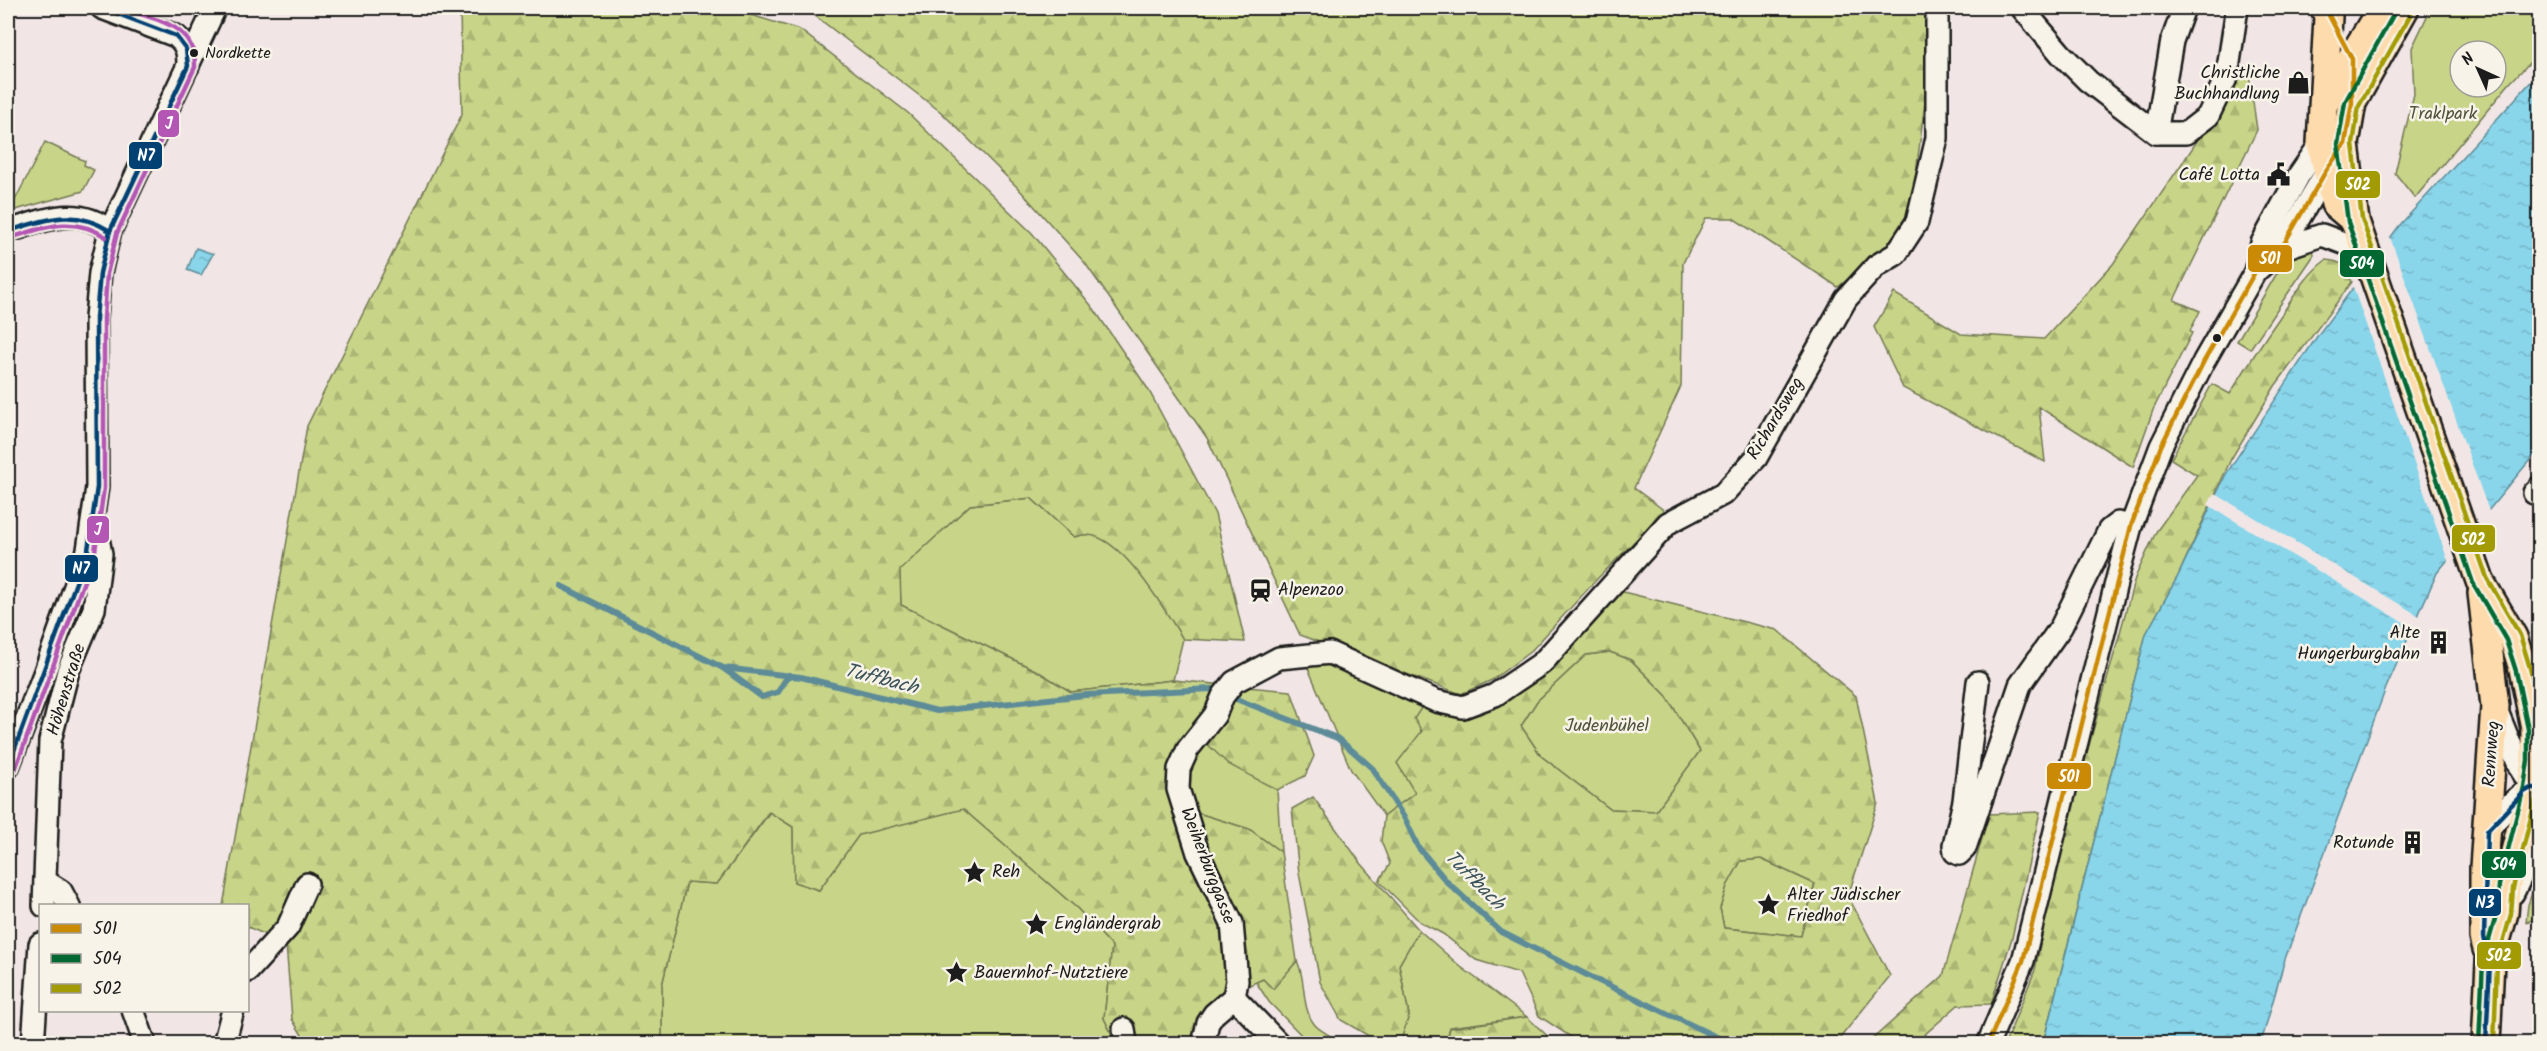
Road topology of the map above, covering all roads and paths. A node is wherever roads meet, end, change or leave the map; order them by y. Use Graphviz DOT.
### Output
graph roads {
  1 [pos="102,8"];
  2 [pos="215,8"];
  3 [pos="1937,8"];
  4 [pos="2022,8"];
  5 [pos="2184,8"];
  6 [pos="2237,8"];
  7 [pos="2382,8"];
  8 [pos="2405,8"];
  9 [pos="2326,12"];
  10 [pos="2352,58"];
  11 [pos="188,66"];
  12 [pos="2325,102"];
  13 [pos="2352,103"];
  14 [pos="2156,133"];
  15 [pos="2333,143"];
  16 [pos="2327,169"];
  17 [pos="2355,221"];
  18 [pos="8,231"];
  19 [pos="110,231"];
  20 [pos="2281,249"];
  21 [pos="2365,251"];
  22 [pos="2255,272"];
  23 [pos="94,513"];
  24 [pos="2131,526"];
  25 [pos="2481,581"];
  26 [pos="1978,681"];
  27 [pos="1436,701"];
  28 [pos="2495,706"];
  29 [pos="16,718"];
  30 [pos="2536,718"];
  31 [pos="8,766"];
  32 [pos="2537,791"];
  33 [pos="2487,831"];
  34 [pos="2540,847"];
  35 [pos="45,881"];
  36 [pos="307,884"];
  37 [pos="44,904"];
  38 [pos="68,904"];
  39 [pos="2504,912"];
  40 [pos="39,958"];
  41 [pos="2490,962"];
  42 [pos="249,970"];
  43 [pos="1234,997"];
  44 [pos="133,1012"];
  45 [pos="233,1012"];
  46 [pos="33,1044"];
  47 [pos="145,1044"];
  48 [pos="224,1044"];
  49 [pos="1203,1044"];
  50 [pos="1279,1044"];
  51 [pos="1988,1044"];
  52 [pos="2486,1044"];
  1 -- 11 [label="street"];
  2 -- 11 [label="street, Höhenstraße"];
  3 -- 27 [label="street, Richardsweg"];
  4 -- 14 [label="street"];
  5 -- 14 [label="street"];
  6 -- 14 [label="street"];
  7 -- 10 [label="main road"];
  8 -- 13 [label="main road"];
  9 -- 10 [label="main road"];
  9 -- 12 [label="main road"];
  10 -- 12 [label="main road"];
  10 -- 13 [label="main road"];
  11 -- 19 [label="street, Höhenstraße"];
  12 -- 15 [label="main road"];
  13 -- 15 [label="main road"];
  15 -- 16 [label="main road"];
  15 -- 17 [label="main road, Rennweg"];
  15 -- 22 [label="street"];
  16 -- 17 [label="main road"];
  16 -- 20 [label="street"];
  17 -- 21 [label="main road, Rennweg"];
  18 -- 19 [label="street"];
  19 -- 23 [label="street, Höhenstraße"];
  20 -- 21 [label="street"];
  20 -- 22 [label="street"];
  21 -- 25 [label="main road, Rennweg"];
  22 -- 24 [label="street"];
  23 -- 29 [label="street, Höhenstraße"];
  23 -- 35 [label="street, Höhenstraße"];
  24 -- 26 [label="street"];
  24 -- 51 [label="street"];
  25 -- 28 [label="main road, Rennweg"];
  25 -- 30 [label="main road, Rennweg"];
  27 -- 43 [label="street, Weiherburggasse"];
  28 -- 32 [label="street"];
  28 -- 33 [label="main road, Rennweg"];
  29 -- 31 [label="street, Höhenstraße"];
  30 -- 32 [label="main road, Rennweg"];
  32 -- 33 [label="street"];
  32 -- 39 [label="main road, Rennweg"];
  33 -- 41 [label="main road, Rennweg"];
  34 -- 39 [label="street"];
  35 -- 37 [label="street, Höhenstraße"];
  35 -- 38 [label="street"];
  36 -- 42 [label="street"];
  39 -- 41 [label="main road, Rennweg"];
  40 -- 46 [label="street"];
  41 -- 52 [label="main road, Rennweg"];
  43 -- 49 [label="street"];
  43 -- 50 [label="street"];
  44 -- 47 [label="street"];
  45 -- 48 [label="street"];
}
